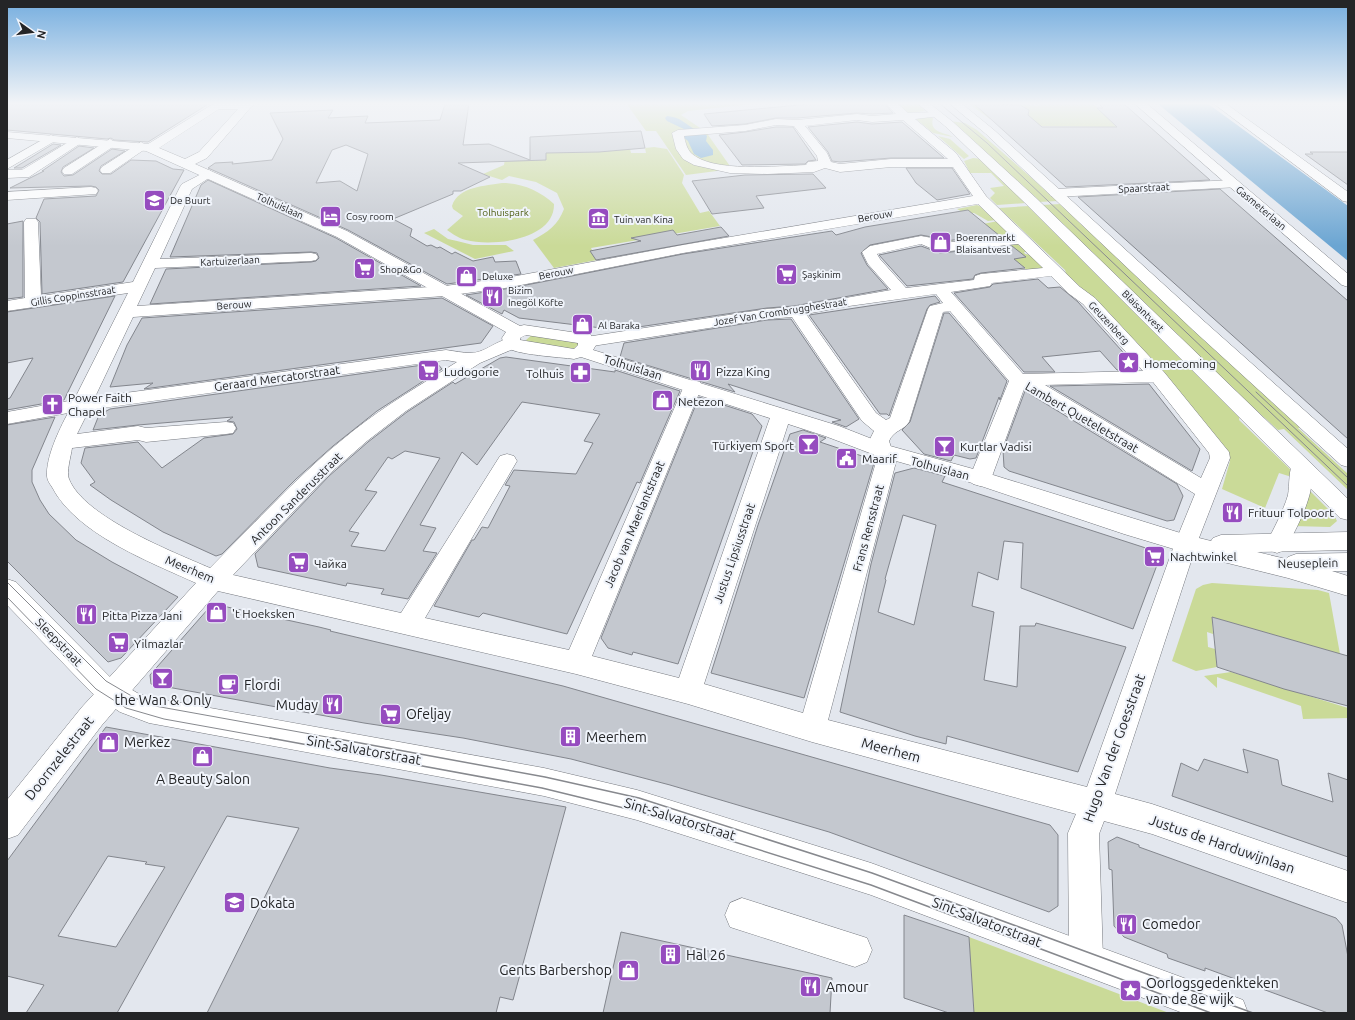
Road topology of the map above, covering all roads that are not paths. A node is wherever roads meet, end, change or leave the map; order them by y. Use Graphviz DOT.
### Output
graph roads {
  1 [pos="31,151"];
  2 [pos="62,151"];
  3 [pos="99,151"];
  4 [pos="140,151"];
  5 [pos="154,151"];
  6 [pos="207,151"];
  7 [pos="684,151"];
  8 [pos="819,151"];
  9 [pos="946,151"];
  10 [pos="978,151"];
  11 [pos="1011,151"];
  12 [pos="1194,151"];
  13 [pos="1283,151"];
  14 [pos="957,163"];
  15 [pos="185,164"];
  16 [pos="824,164"];
  17 [pos="7,165"];
  18 [pos="106,170"];
  19 [pos="68,171"];
  20 [pos="7,174"];
  21 [pos="25,174"];
  22 [pos="208,174"];
  23 [pos="1233,184"];
  24 [pos="7,187"];
  25 [pos="90,191"];
  26 [pos="1056,193"];
  27 [pos="7,196"];
  28 [pos="1348,198"];
  29 [pos="981,199"];
  30 [pos="31,222"];
  31 [pos="1022,238"];
  32 [pos="311,257"];
  33 [pos="150,264"];
  34 [pos="1061,277"];
  35 [pos="1348,282"];
  36 [pos="140,286"];
  37 [pos="940,289"];
  38 [pos="445,291"];
  39 [pos="902,293"];
  40 [pos="33,302"];
  41 [pos="954,305"];
  42 [pos="7,306"];
  43 [pos="796,311"];
  44 [pos="127,312"];
  45 [pos="515,337"];
  46 [pos="584,347"];
  47 [pos="474,359"];
  48 [pos="1158,376"];
  49 [pos="1018,380"];
  50 [pos="693,386"];
  51 [pos="81,405"];
  52 [pos="781,414"];
  53 [pos="7,418"];
  54 [pos="226,428"];
  55 [pos="884,440"];
  56 [pos="63,443"];
  57 [pos="1219,452"];
  58 [pos="1348,460"];
  59 [pos="507,461"];
  60 [pos="1301,466"];
  61 [pos="980,479"];
  62 [pos="1207,492"];
  63 [pos="1348,512"];
  64 [pos="1348,541"];
  65 [pos="1186,543"];
  66 [pos="1273,554"];
  67 [pos="1348,562"];
  68 [pos="213,580"];
  69 [pos="1348,586"];
  70 [pos="7,589"];
  71 [pos="408,625"];
  72 [pos="576,663"];
  73 [pos="688,692"];
  74 [pos="112,693"];
  75 [pos="812,729"];
  76 [pos="1096,805"];
  77 [pos="7,824"];
  78 [pos="1347,890"];
  79 [pos="742,916"];
  80 [pos="855,950"];
  81 [pos="1086,959"];
  82 [pos="1230,1013"];
  1 -- 17 [label="street"];
  2 -- 21 [label="street"];
  3 -- 19 [label="street"];
  4 -- 18 [label="street"];
  5 -- 15 [label="street, Tolhuislaan"];
  6 -- 15 [label="street"];
  7 -- 16 [label="street"];
  8 -- 16 [label="street"];
  9 -- 14 [label="street, Geuzenberg"];
  10 -- 60 [label="street, Blaisantvest"];
  11 -- 26 [label="street"];
  12 -- 23 [label="street, Gasmeterlaan"];
  13 -- 28 [label="street"];
  14 -- 16 [label="street"];
  14 -- 29 [label="street, Geuzenberg"];
  15 -- 22 [label="street, Tolhuislaan"];
  20 -- 21 [label="street"];
  21 -- 24 [label="street"];
  22 -- 33 [label="street"];
  22 -- 38 [label="street, Tolhuislaan"];
  23 -- 26 [label="street, Spaarstraat"];
  23 -- 35 [label="street, Gasmeterlaan"];
  25 -- 27 [label="street"];
  26 -- 58 [label="street"];
  29 -- 31 [label="street, Geuzenberg"];
  29 -- 38 [label="street, Berouw"];
  30 -- 40 [label="street"];
  31 -- 34 [label="street, Geuzenberg"];
  31 -- 39 [label="street"];
  32 -- 33 [label="street, Kartuizerlaan"];
  33 -- 36 [label="street"];
  34 -- 37 [label="street, Jozef Van Crombrugghestraat"];
  34 -- 48 [label="street, Geuzenberg"];
  36 -- 40 [label="street, Gillis Coppinsstraat"];
  36 -- 44 [label="street"];
  37 -- 39 [label="street, Jozef Van Crombrugghestraat"];
  37 -- 41 [label="street, Lambert Queteletstraat"];
  38 -- 44 [label="street, Berouw"];
  38 -- 45 [label="street, Tolhuislaan"];
  39 -- 43 [label="street, Jozef Van Crombrugghestraat"];
  40 -- 42 [label="street, Gillis Coppinsstraat"];
  41 -- 49 [label="street, Lambert Queteletstraat"];
  41 -- 55 [label="street"];
  43 -- 46 [label="street, Jozef Van Crombrugghestraat"];
  43 -- 55 [label="street"];
  44 -- 51 [label="street"];
  45 -- 46 [label="street, Tolhuislaan"];
  45 -- 47 [label="street, Antoon Sanderusstraat"];
  46 -- 50 [label="street, Tolhuislaan"];
  47 -- 51 [label="street, Geraard Mercatorstraat"];
  47 -- 68 [label="street, Antoon Sanderusstraat"];
  48 -- 49 [label="street"];
  48 -- 57 [label="street, Geuzenberg"];
  49 -- 61 [label="street"];
  49 -- 62 [label="street, Lambert Queteletstraat"];
  50 -- 52 [label="street, Tolhuislaan"];
  50 -- 72 [label="street, Jacob van Maerlantstraat"];
  51 -- 53 [label="street, Geraard Mercatorstraat"];
  51 -- 56 [label="street, Meerhem"];
  52 -- 55 [label="street, Tolhuislaan"];
  52 -- 73 [label="street, Justus Lipsiusstraat"];
  54 -- 56 [label="street"];
  55 -- 61 [label="street, Tolhuislaan"];
  55 -- 75 [label="street, Frans Rensstraat"];
  56 -- 68 [label="street, Meerhem"];
  57 -- 62 [label="street, Hugo Van der Goesstraat"];
  59 -- 71 [label="street"];
  60 -- 63 [label="street, Blaisantvest"];
  60 -- 66 [label="street, Neuseplein"];
  61 -- 65 [label="street, Tolhuislaan"];
  62 -- 65 [label="street, Hugo Van der Goesstraat"];
  64 -- 66 [label="street, Neuseplein"];
  65 -- 66 [label="street, Neuseplein"];
  65 -- 76 [label="street, Hugo Van der Goesstraat"];
  66 -- 67 [label="street, Neuseplein"];
  66 -- 69 [label="street, Neuseplein"];
  68 -- 71 [label="street, Meerhem"];
  68 -- 74 [label="street, Antoon Sanderusstraat"];
  70 -- 74 [label="street, Sleepstraat"];
  71 -- 72 [label="street, Meerhem"];
  72 -- 73 [label="street, Meerhem"];
  73 -- 75 [label="street, Meerhem"];
  74 -- 77 [label="street, Doornzelestraat"];
  74 -- 81 [label="street, Sint-Salvatorstraat"];
  75 -- 76 [label="street, Meerhem"];
  76 -- 78 [label="street, Justus de Harduwijnlaan"];
  76 -- 81 [label="street, Hugo Van der Goesstraat"];
  79 -- 80 [label="street"];
  81 -- 82 [label="street, Sint-Salvatorstraat"];
}
